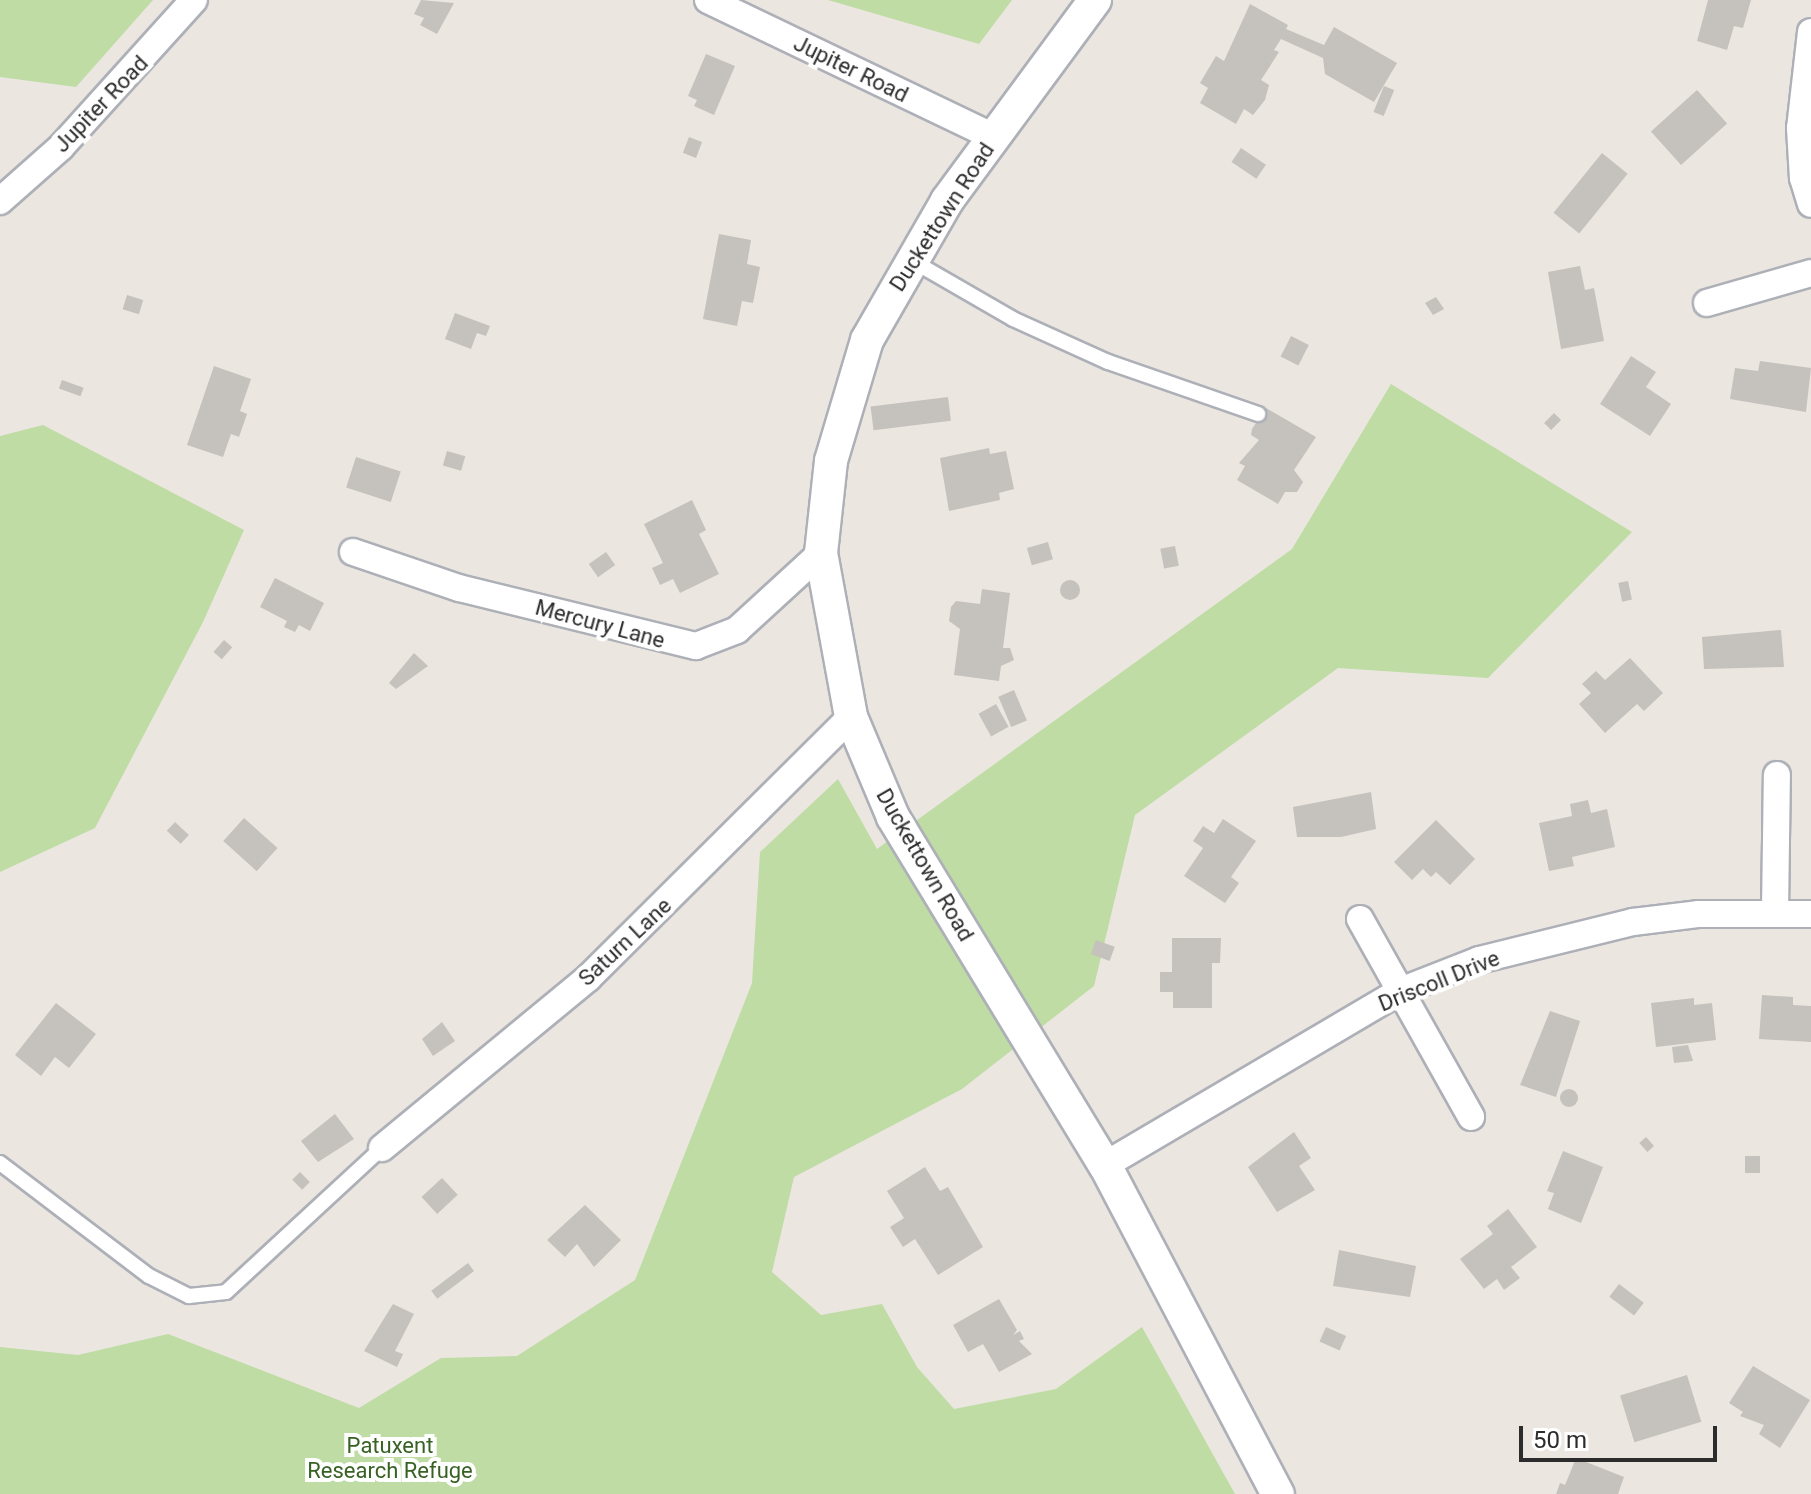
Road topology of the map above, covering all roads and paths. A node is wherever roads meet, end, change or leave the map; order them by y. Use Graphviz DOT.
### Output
graph roads {
  1 [pos="194,0"];
  2 [pos="708,0"];
  3 [pos="1095,0"];
  4 [pos="1811,32"];
  5 [pos="994,137"];
  6 [pos="0,201"];
  7 [pos="1811,204"];
  8 [pos="910,260"];
  9 [pos="1811,273"];
  10 [pos="1707,303"];
  11 [pos="1258,414"];
  12 [pos="353,552"];
  13 [pos="821,553"];
  14 [pos="851,717"];
  15 [pos="1777,775"];
  16 [pos="1775,911"];
  17 [pos="1811,914"];
  18 [pos="1360,919"];
  19 [pos="1400,991"];
  20 [pos="1471,1117"];
  21 [pos="382,1148"];
  22 [pos="0,1163"];
  23 [pos="1105,1165"];
  24 [pos="1278,1494"];
  1 -- 6 [label="street, Jupiter Road"];
  2 -- 5 [label="street, Jupiter Road"];
  3 -- 5 [label="street, Duckettown Road"];
  4 -- 7 [label="street"];
  5 -- 8 [label="street, Duckettown Road"];
  8 -- 11 [label="lane"];
  8 -- 13 [label="street, Duckettown Road"];
  9 -- 10 [label="street"];
  12 -- 13 [label="street, Mercury Lane"];
  13 -- 14 [label="street, Duckettown Road"];
  14 -- 21 [label="street, Saturn Lane"];
  14 -- 23 [label="street, Duckettown Road"];
  15 -- 16 [label="street"];
  16 -- 17 [label="street, Driscoll Drive"];
  16 -- 19 [label="street, Driscoll Drive"];
  18 -- 19 [label="street"];
  19 -- 20 [label="street"];
  19 -- 23 [label="street, Driscoll Drive"];
  21 -- 22 [label="lane"];
  23 -- 24 [label="street, Duckettown Road"];
}
